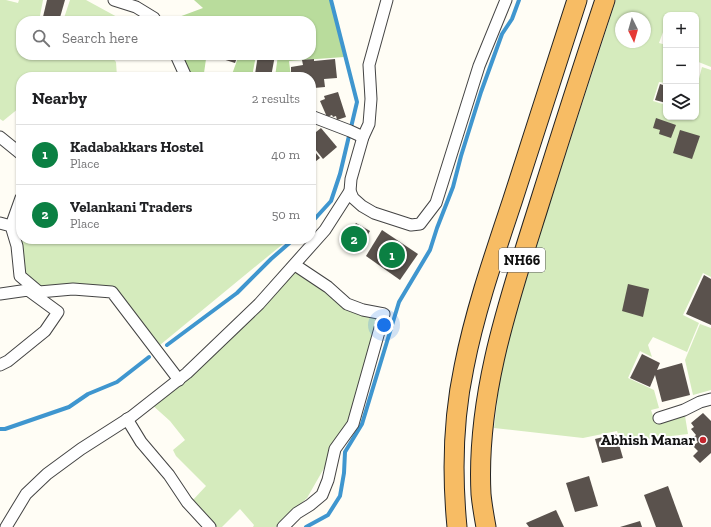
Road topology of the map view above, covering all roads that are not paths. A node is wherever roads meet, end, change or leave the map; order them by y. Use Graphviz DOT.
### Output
graph roads {
  1 [pos="114,0"];
  2 [pos="387,0"];
  3 [pos="506,0"];
  4 [pos="577,0"];
  5 [pos="604,0"];
  6 [pos="126,2"];
  7 [pos="151,16"];
  8 [pos="178,60"];
  9 [pos="184,72"];
  10 [pos="316,118"];
  11 [pos="0,137"];
  12 [pos="363,137"];
  13 [pos="16,150"];
  14 [pos="350,191"];
  15 [pos="16,214"];
  16 [pos="0,223"];
  17 [pos="12,226"];
  18 [pos="316,240"];
  19 [pos="16,242"];
  20 [pos="16,244"];
  21 [pos="313,244"];
  22 [pos="294,265"];
  23 [pos="0,294"];
  24 [pos="0,365"];
  25 [pos="179,380"];
  26 [pos="711,399"];
  27 [pos="659,418"];
  28 [pos="127,419"];
  29 [pos="6,527"];
  30 [pos="210,527"];
  31 [pos="283,527"];
  32 [pos="457,527"];
  33 [pos="486,527"];
  1 -- 6 [label="street"];
  2 -- 12 [label="street"];
  3 -- 14 [label="street"];
  4 -- 32 [label="highway, NH66"];
  5 -- 33 [label="highway, NH66"];
  6 -- 7 [label="street"];
  8 -- 9 [label="street"];
  10 -- 12 [label="street"];
  11 -- 13 [label="street"];
  12 -- 14 [label="street"];
  14 -- 18 [label="street"];
  15 -- 17 [label="street"];
  16 -- 17 [label="street"];
  17 -- 19 [label="street"];
  20 -- 25 [label="street"];
  21 -- 22 [label="street"];
  22 -- 25 [label="street"];
  22 -- 31 [label="street"];
  23 -- 24 [label="street"];
  25 -- 28 [label="street"];
  26 -- 27 [label="street"];
  28 -- 29 [label="street"];
  28 -- 30 [label="street"];
}
